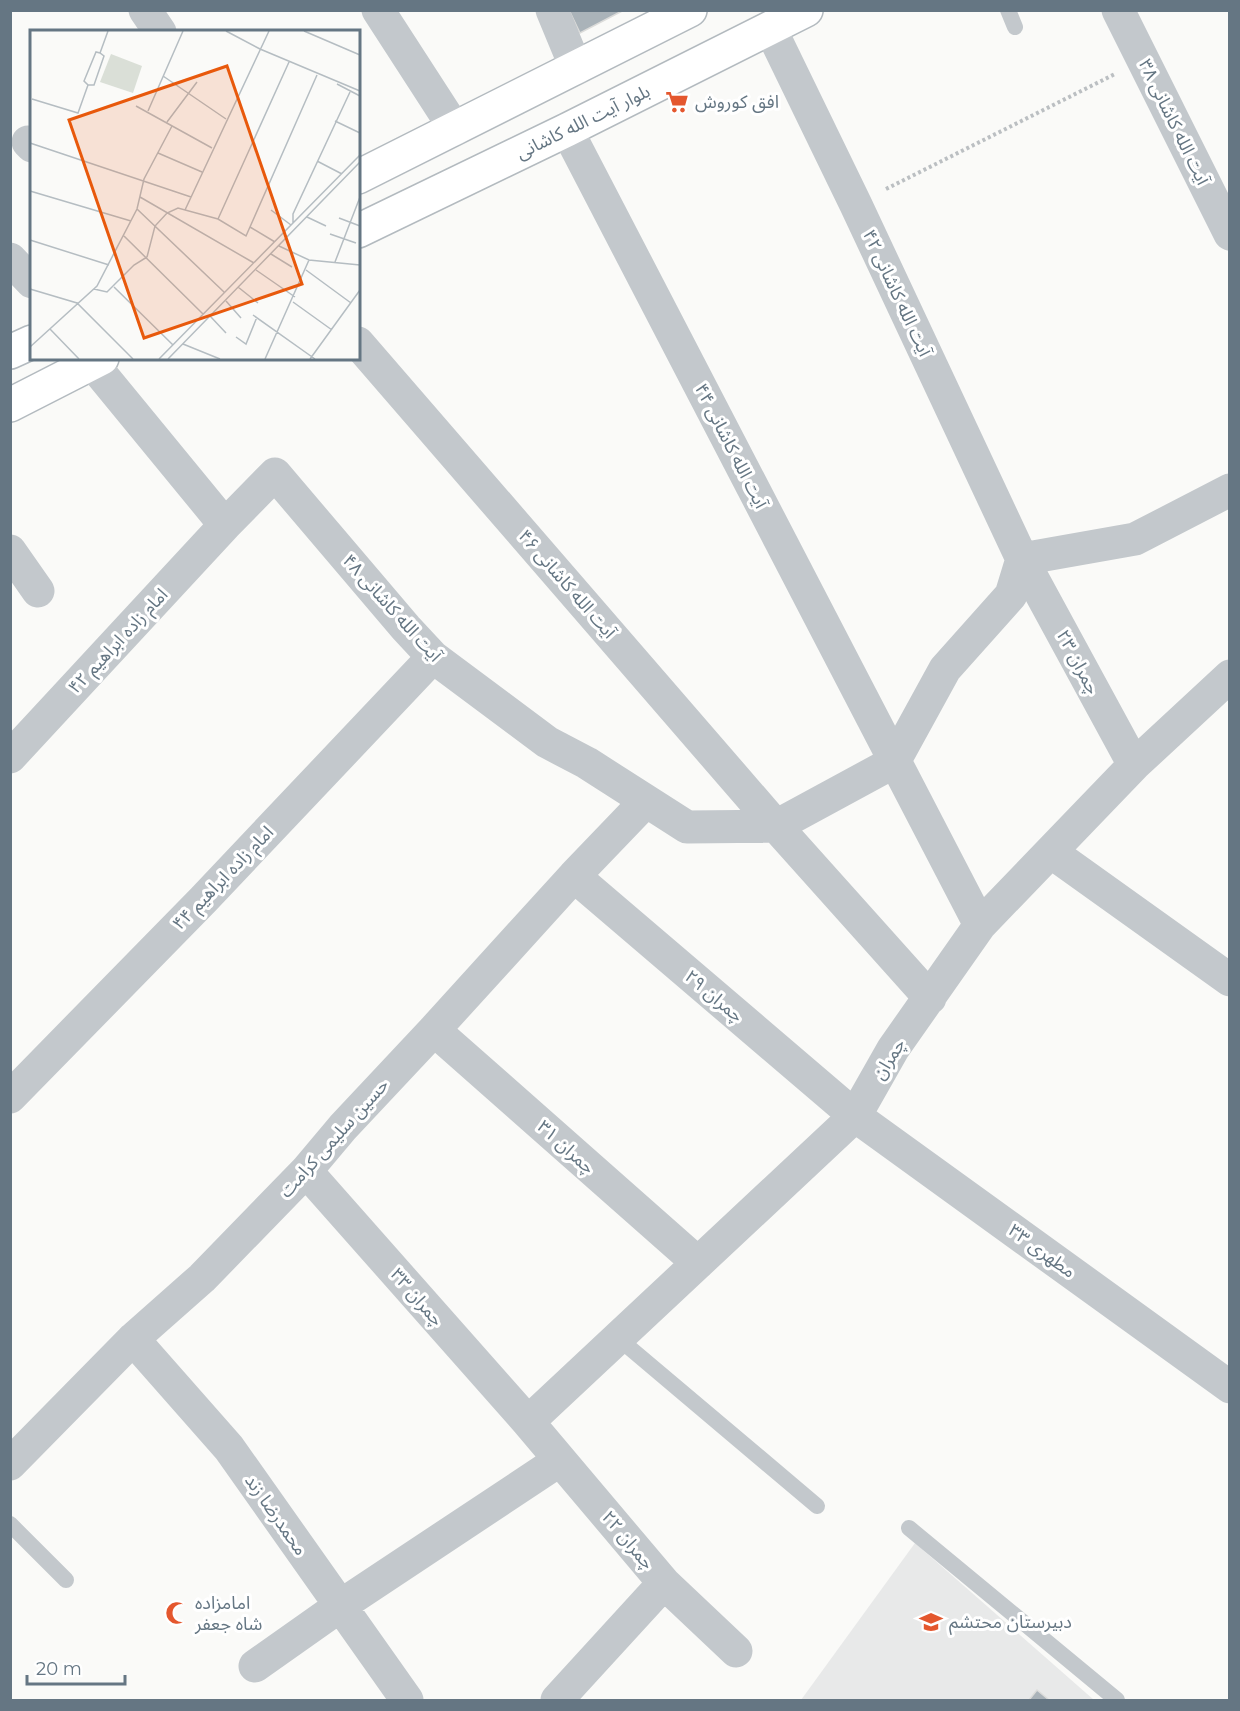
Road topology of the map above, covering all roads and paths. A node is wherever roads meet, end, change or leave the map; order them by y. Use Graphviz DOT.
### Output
graph roads {
  1 [pos="145,10"];
  2 [pos="378,10"];
  3 [pos="552,10"];
  4 [pos="690,10"];
  5 [pos="806,10"];
  6 [pos="1008,10"];
  7 [pos="1118,10"];
  8 [pos="1015,27"];
  9 [pos="770,28"];
  10 [pos="159,30"];
  11 [pos="1143,60"];
  12 [pos="576,68"];
  13 [pos="455,129"];
  14 [pos="567,130"];
  15 [pos="360,176"];
  16 [pos="856,205"];
  17 [pos="360,230"];
  18 [pos="1230,234"];
  19 [pos="10,259"];
  20 [pos="30,280"];
  21 [pos="30,343"];
  22 [pos="360,345"];
  23 [pos="10,352"];
  24 [pos="94,360"];
  25 [pos="10,405"];
  26 [pos="1230,490"];
  27 [pos="225,525"];
  28 [pos="10,551"];
  29 [pos="1022,559"];
  30 [pos="38,591"];
  31 [pos="433,657"];
  32 [pos="1230,676"];
  33 [pos="10,756"];
  34 [pos="894,762"];
  35 [pos="1134,765"];
  36 [pos="646,801"];
  37 [pos="776,826"];
  38 [pos="1051,852"];
  39 [pos="573,876"];
  40 [pos="980,925"];
  41 [pos="1230,980"];
  42 [pos="930,998"];
  43 [pos="434,1030"];
  44 [pos="10,1097"];
  45 [pos="855,1116"];
  46 [pos="306,1171"];
  47 [pos="698,1263"];
  48 [pos="618,1338"];
  49 [pos="133,1339"];
  50 [pos="1230,1387"];
  51 [pos="528,1422"];
  52 [pos="560,1460"];
  53 [pos="10,1464"];
  54 [pos="817,1506"];
  55 [pos="10,1524"];
  56 [pos="909,1528"];
  57 [pos="66,1580"];
  58 [pos="664,1583"];
  59 [pos="340,1606"];
  60 [pos="736,1651"];
  61 [pos="255,1666"];
  62 [pos="406,1701"];
  63 [pos="557,1701"];
  64 [pos="1117,1701"];
  1 -- 10 [label="street"];
  2 -- 13 [label="street"];
  3 -- 12 [label="street"];
  4 -- 12 [label="main road"];
  5 -- 9 [label="main road, بلوار آیت الله کاشانی"];
  6 -- 8 [label="lane"];
  7 -- 11 [label="street, آیت الله کاشانی ۳۸"];
  9 -- 14 [label="main road, بلوار آیت الله کاشانی"];
  9 -- 16 [label="street, آیت الله کاشانی ۴۲"];
  11 -- 16 [label="path"];
  11 -- 18 [label="street, آیت الله کاشانی ۳۸"];
  12 -- 13 [label="main road"];
  13 -- 15 [label="main road"];
  14 -- 17 [label="main road, بلوار آیت الله کاشانی"];
  14 -- 34 [label="street, آیت الله کاشانی ۴۴"];
  16 -- 29 [label="street, آیت الله کاشانی ۴۲"];
  19 -- 20 [label="street"];
  21 -- 23 [label="main road"];
  22 -- 37 [label="street, آیت الله کاشانی ۴۶"];
  24 -- 25 [label="main road"];
  24 -- 27 [label="street"];
  26 -- 29 [label="street"];
  27 -- 31 [label="street, آیت الله کاشانی ۴۸"];
  27 -- 33 [label="street, امام زاده ابراهیم ۴۲"];
  28 -- 30 [label="street"];
  29 -- 34 [label="street"];
  29 -- 35 [label="street, چمران ۲۳"];
  31 -- 36 [label="street, آیت الله کاشانی ۴۸"];
  31 -- 44 [label="street, امام زاده ابراهیم ۴۴"];
  32 -- 35 [label="street, چمران"];
  34 -- 37 [label="street"];
  34 -- 40 [label="street, آیت الله کاشانی ۴۴"];
  35 -- 38 [label="street, چمران"];
  36 -- 37 [label="street, آیت الله کاشانی ۴۸"];
  36 -- 39 [label="street, حسین سلیمی کرامت"];
  37 -- 42 [label="street, آیت الله کاشانی ۴۶"];
  38 -- 40 [label="street, چمران"];
  38 -- 41 [label="street"];
  39 -- 43 [label="street, حسین سلیمی کرامت"];
  39 -- 45 [label="street, چمران ۲۹"];
  40 -- 42 [label="street, چمران"];
  42 -- 45 [label="street, چمران"];
  43 -- 46 [label="street, حسین سلیمی کرامت"];
  43 -- 47 [label="street, چمران ۳۱"];
  45 -- 47 [label="street, چمران"];
  45 -- 50 [label="street, مطهری ۳۳"];
  46 -- 49 [label="street, حسین سلیمی کرامت"];
  46 -- 51 [label="street, چمران ۳۳"];
  47 -- 48 [label="street, چمران"];
  48 -- 51 [label="street, چمران"];
  48 -- 54 [label="lane"];
  49 -- 53 [label="street, حسین سلیمی کرامت"];
  49 -- 59 [label="street, محمدرضا زند"];
  51 -- 52 [label="street, چمران ۲۲"];
  52 -- 58 [label="street, چمران ۲۲"];
  52 -- 59 [label="street"];
  55 -- 57 [label="lane"];
  56 -- 64 [label="lane"];
  58 -- 60 [label="street, چمران ۲۲"];
  58 -- 63 [label="street"];
  59 -- 61 [label="street"];
  59 -- 62 [label="street, محمدرضا زند"];
}
